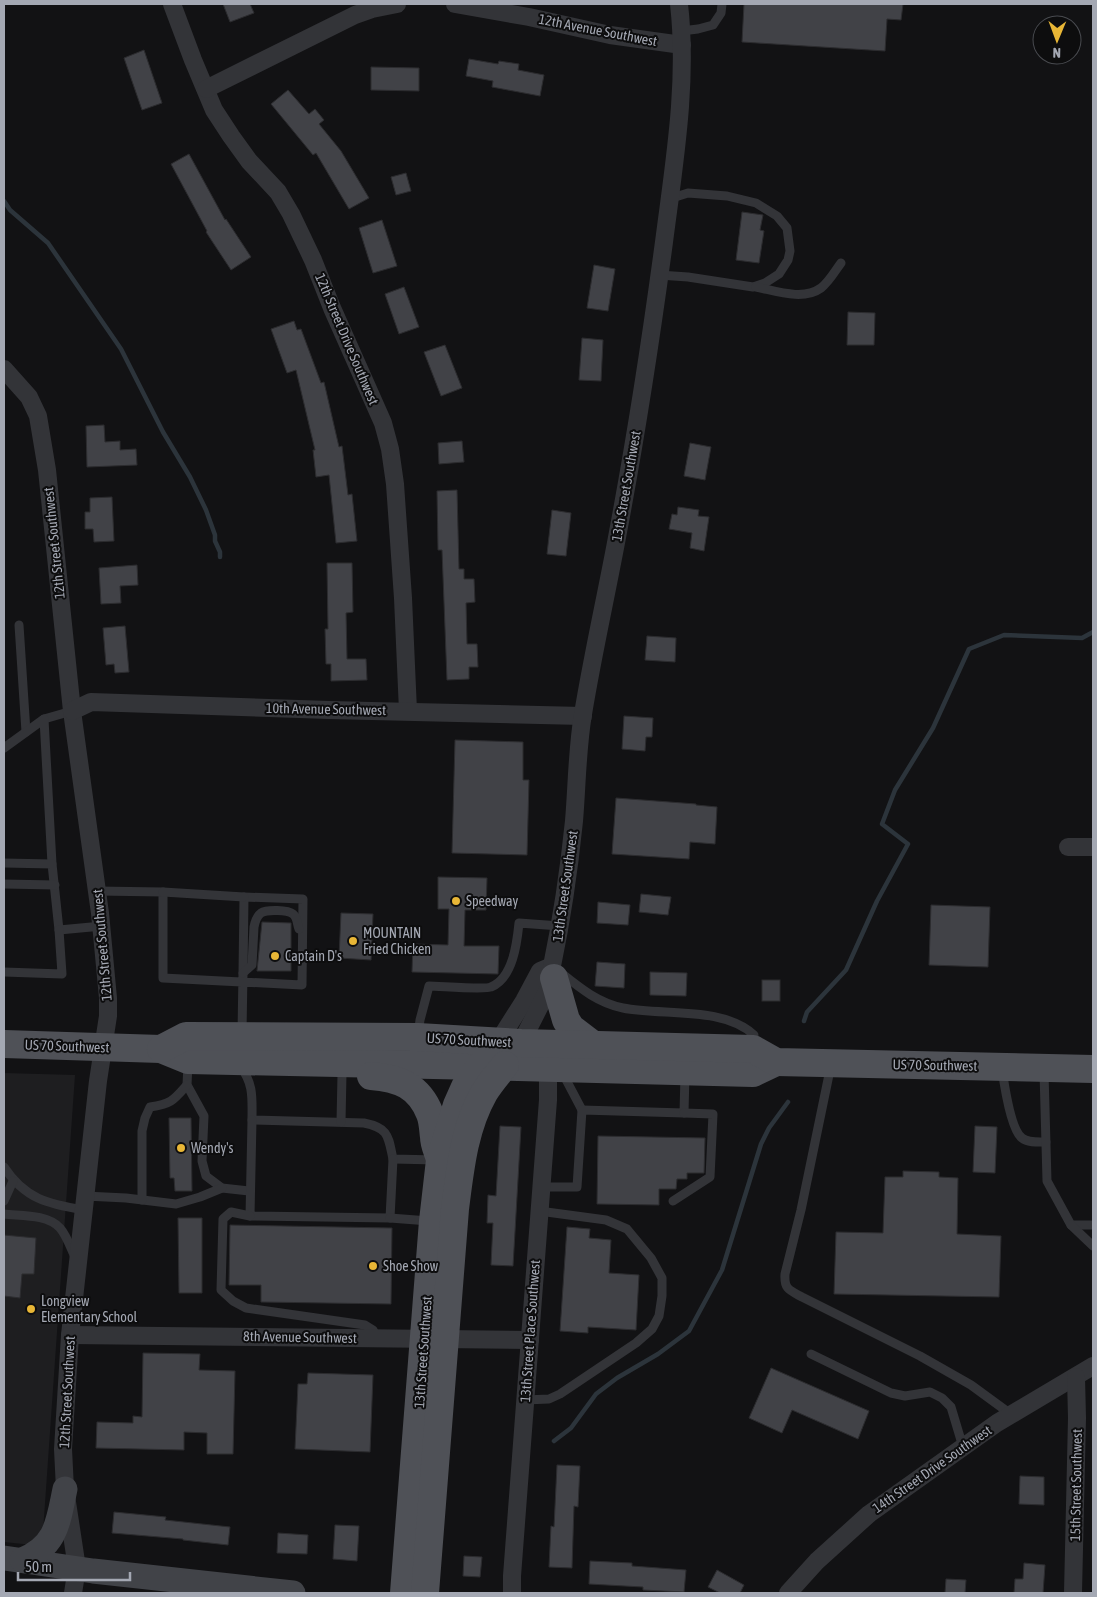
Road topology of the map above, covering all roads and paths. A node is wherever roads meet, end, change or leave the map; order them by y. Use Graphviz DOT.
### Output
graph roads {
  1 [pos="172,4"];
  2 [pos="397,4"];
  3 [pos="455,4"];
  4 [pos="679,4"];
  5 [pos="722,4"];
  6 [pos="681,38"];
  7 [pos="206,89"];
  8 [pos="669,199"];
  9 [pos="841,263"];
  10 [pos="659,275"];
  11 [pos="753,286"];
  12 [pos="4,369"];
  13 [pos="19,625"];
  14 [pos="72,711"];
  15 [pos="408,711"];
  16 [pos="583,716"];
  17 [pos="44,719"];
  18 [pos="26,732"];
  19 [pos="4,748"];
  20 [pos="1068,847"];
  21 [pos="1093,847"];
  22 [pos="4,863"];
  23 [pos="52,864"];
  24 [pos="4,884"];
  25 [pos="55,885"];
  26 [pos="97,891"];
  27 [pos="163,892"];
  28 [pos="244,897"];
  29 [pos="102,926"];
  30 [pos="560,926"];
  31 [pos="58,930"];
  32 [pos="302,934"];
  33 [pos="4,972"];
  34 [pos="553,972"];
  35 [pos="243,973"];
  36 [pos="243,983"];
  37 [pos="242,1035"];
  38 [pos="418,1037"];
  39 [pos="4,1044"];
  40 [pos="592,1044"];
  41 [pos="102,1048"];
  42 [pos="161,1049"];
  43 [pos="501,1055"];
  44 [pos="764,1056"];
  45 [pos="246,1062"];
  46 [pos="832,1063"];
  47 [pos="1002,1067"];
  48 [pos="1043,1068"];
  49 [pos="554,1069"];
  50 [pos="1093,1069"];
  51 [pos="685,1072"];
  52 [pos="188,1073"];
  53 [pos="342,1074"];
  54 [pos="582,1110"];
  55 [pos="684,1113"];
  56 [pos="252,1120"];
  57 [pos="341,1122"];
  58 [pos="1046,1142"];
  59 [pos="393,1158"];
  60 [pos="440,1160"];
  61 [pos="4,1167"];
  62 [pos="13,1181"];
  63 [pos="541,1187"];
  64 [pos="222,1188"];
  65 [pos="249,1192"];
  66 [pos="4,1200"];
  67 [pos="142,1200"];
  68 [pos="673,1201"];
  69 [pos="84,1203"];
  70 [pos="539,1210"];
  71 [pos="4,1214"];
  72 [pos="250,1216"];
  73 [pos="390,1218"];
  74 [pos="433,1221"];
  75 [pos="1071,1225"];
  76 [pos="1093,1225"];
  77 [pos="1093,1246"];
  78 [pos="78,1264"];
  79 [pos="70,1335"];
  80 [pos="377,1338"];
  81 [pos="435,1339"];
  82 [pos="530,1340"];
  83 [pos="811,1354"];
  84 [pos="1093,1366"];
  85 [pos="1076,1377"];
  86 [pos="525,1400"];
  87 [pos="1012,1414"];
  88 [pos="963,1447"];
  89 [pos="65,1489"];
  90 [pos="13,1559"];
  91 [pos="77,1568"];
  92 [pos="73,1593"];
  93 [pos="293,1593"];
  94 [pos="404,1593"];
  95 [pos="425,1593"];
  96 [pos="512,1593"];
  97 [pos="788,1593"];
  98 [pos="1073,1593"];
  1 -- 7 [label="street, 12th Street Drive Southwest"];
  2 -- 7 [label="street"];
  3 -- 6 [label="street, 12th Avenue Southwest"];
  4 -- 6 [label="street, 13th Street Southwest"];
  5 -- 6 [label="lane"];
  6 -- 8 [label="street, 13th Street Southwest"];
  7 -- 15 [label="street, 12th Street Drive Southwest"];
  8 -- 10 [label="street, 13th Street Southwest"];
  8 -- 11 [label="lane"];
  9 -- 11 [label="lane"];
  10 -- 11 [label="lane"];
  10 -- 16 [label="street, 13th Street Southwest"];
  12 -- 14 [label="street, 12th Street Southwest"];
  13 -- 18 [label="lane"];
  14 -- 15 [label="street, 10th Avenue Southwest"];
  14 -- 17 [label="lane"];
  14 -- 26 [label="street, 12th Street Southwest"];
  15 -- 16 [label="street, 10th Avenue Southwest"];
  16 -- 30 [label="street, 13th Street Southwest"];
  17 -- 18 [label="lane"];
  17 -- 23 [label="lane"];
  18 -- 19 [label="lane"];
  20 -- 21 [label="street"];
  22 -- 23 [label="lane"];
  23 -- 25 [label="lane"];
  24 -- 25 [label="lane"];
  25 -- 31 [label="lane"];
  26 -- 27 [label="lane"];
  26 -- 29 [label="street, 12th Street Southwest"];
  27 -- 28 [label="lane"];
  27 -- 36 [label="lane"];
  28 -- 32 [label="lane"];
  28 -- 35 [label="lane"];
  29 -- 31 [label="lane"];
  29 -- 41 [label="street, 12th Street Southwest"];
  30 -- 34 [label="street, 13th Street Southwest"];
  30 -- 38 [label="lane"];
  31 -- 33 [label="lane"];
  32 -- 35 [label="lane"];
  32 -- 36 [label="lane"];
  34 -- 40 [label="main road"];
  34 -- 43 [label="street, 13th Street Southwest"];
  34 -- 44 [label="lane"];
  35 -- 36 [label="lane"];
  36 -- 37 [label="lane"];
  37 -- 38 [label="main road, US 70 Southwest"];
  37 -- 42 [label="main road, US 70 Southwest"];
  38 -- 43 [label="main road, US 70 Southwest"];
  39 -- 41 [label="main road, US 70 Southwest"];
  40 -- 43 [label="main road, US 70 Southwest"];
  40 -- 44 [label="main road, US 70 Southwest"];
  41 -- 42 [label="main road, US 70 Southwest"];
  41 -- 69 [label="street, 12th Street Southwest"];
  42 -- 52 [label="main road, US 70 Southwest"];
  43 -- 45 [label="main road, US 70 Southwest"];
  43 -- 49 [label="main road, US 70 Southwest"];
  43 -- 60 [label="main road, 13th Street Southwest"];
  43 -- 81 [label="main road, 13th Street Southwest"];
  44 -- 46 [label="main road, US 70 Southwest"];
  44 -- 51 [label="main road, US 70 Southwest"];
  45 -- 52 [label="main road, US 70 Southwest"];
  45 -- 53 [label="main road"];
  45 -- 56 [label="lane"];
  46 -- 47 [label="main road, US 70 Southwest"];
  46 -- 87 [label="lane"];
  47 -- 48 [label="main road, US 70 Southwest"];
  47 -- 58 [label="lane"];
  48 -- 50 [label="main road, US 70 Southwest"];
  48 -- 58 [label="lane"];
  49 -- 51 [label="main road, US 70 Southwest"];
  49 -- 54 [label="lane"];
  49 -- 63 [label="street, 13th Street Place Southwest"];
  51 -- 55 [label="lane"];
  52 -- 64 [label="lane"];
  52 -- 67 [label="lane"];
  53 -- 57 [label="lane"];
  53 -- 60 [label="main road"];
  54 -- 55 [label="lane"];
  54 -- 63 [label="lane"];
  55 -- 68 [label="lane"];
  56 -- 57 [label="lane"];
  56 -- 65 [label="lane"];
  57 -- 59 [label="lane"];
  58 -- 75 [label="lane"];
  59 -- 60 [label="lane"];
  59 -- 73 [label="lane"];
  60 -- 74 [label="main road, 13th Street Southwest"];
  61 -- 62 [label="lane"];
  62 -- 66 [label="lane"];
  62 -- 69 [label="lane"];
  63 -- 70 [label="street, 13th Street Place Southwest"];
  64 -- 65 [label="lane"];
  64 -- 67 [label="lane"];
  65 -- 72 [label="lane"];
  67 -- 69 [label="lane"];
  69 -- 78 [label="street, 12th Street Southwest"];
  70 -- 82 [label="street, 13th Street Place Southwest"];
  70 -- 86 [label="lane"];
  71 -- 78 [label="lane"];
  72 -- 73 [label="lane"];
  72 -- 80 [label="lane"];
  73 -- 74 [label="lane"];
  74 -- 81 [label="main road, 13th Street Southwest"];
  75 -- 76 [label="lane"];
  75 -- 77 [label="lane"];
  78 -- 79 [label="street, 12th Street Southwest"];
  79 -- 80 [label="street, 8th Avenue Southwest"];
  79 -- 89 [label="street, 12th Street Southwest"];
  80 -- 81 [label="street, 8th Avenue Southwest"];
  81 -- 82 [label="street, 8th Avenue Southwest"];
  81 -- 94 [label="main road, 13th Street Southwest"];
  81 -- 95 [label="main road, 13th Street Southwest"];
  82 -- 86 [label="street, 13th Street Place Southwest"];
  83 -- 88 [label="lane"];
  84 -- 85 [label="street, 14th Street Drive Southwest"];
  85 -- 87 [label="street, 14th Street Drive Southwest"];
  85 -- 98 [label="street, 15th Street Southwest"];
  86 -- 96 [label="street, 13th Street Place Southwest"];
  87 -- 88 [label="street, 14th Street Drive Southwest"];
  88 -- 97 [label="street, 14th Street Drive Southwest"];
  89 -- 90 [label="street"];
  89 -- 91 [label="street, 12th Street Southwest"];
  90 -- 91 [label="street"];
  91 -- 92 [label="street, 12th Street Southwest"];
  91 -- 93 [label="street"];
}
